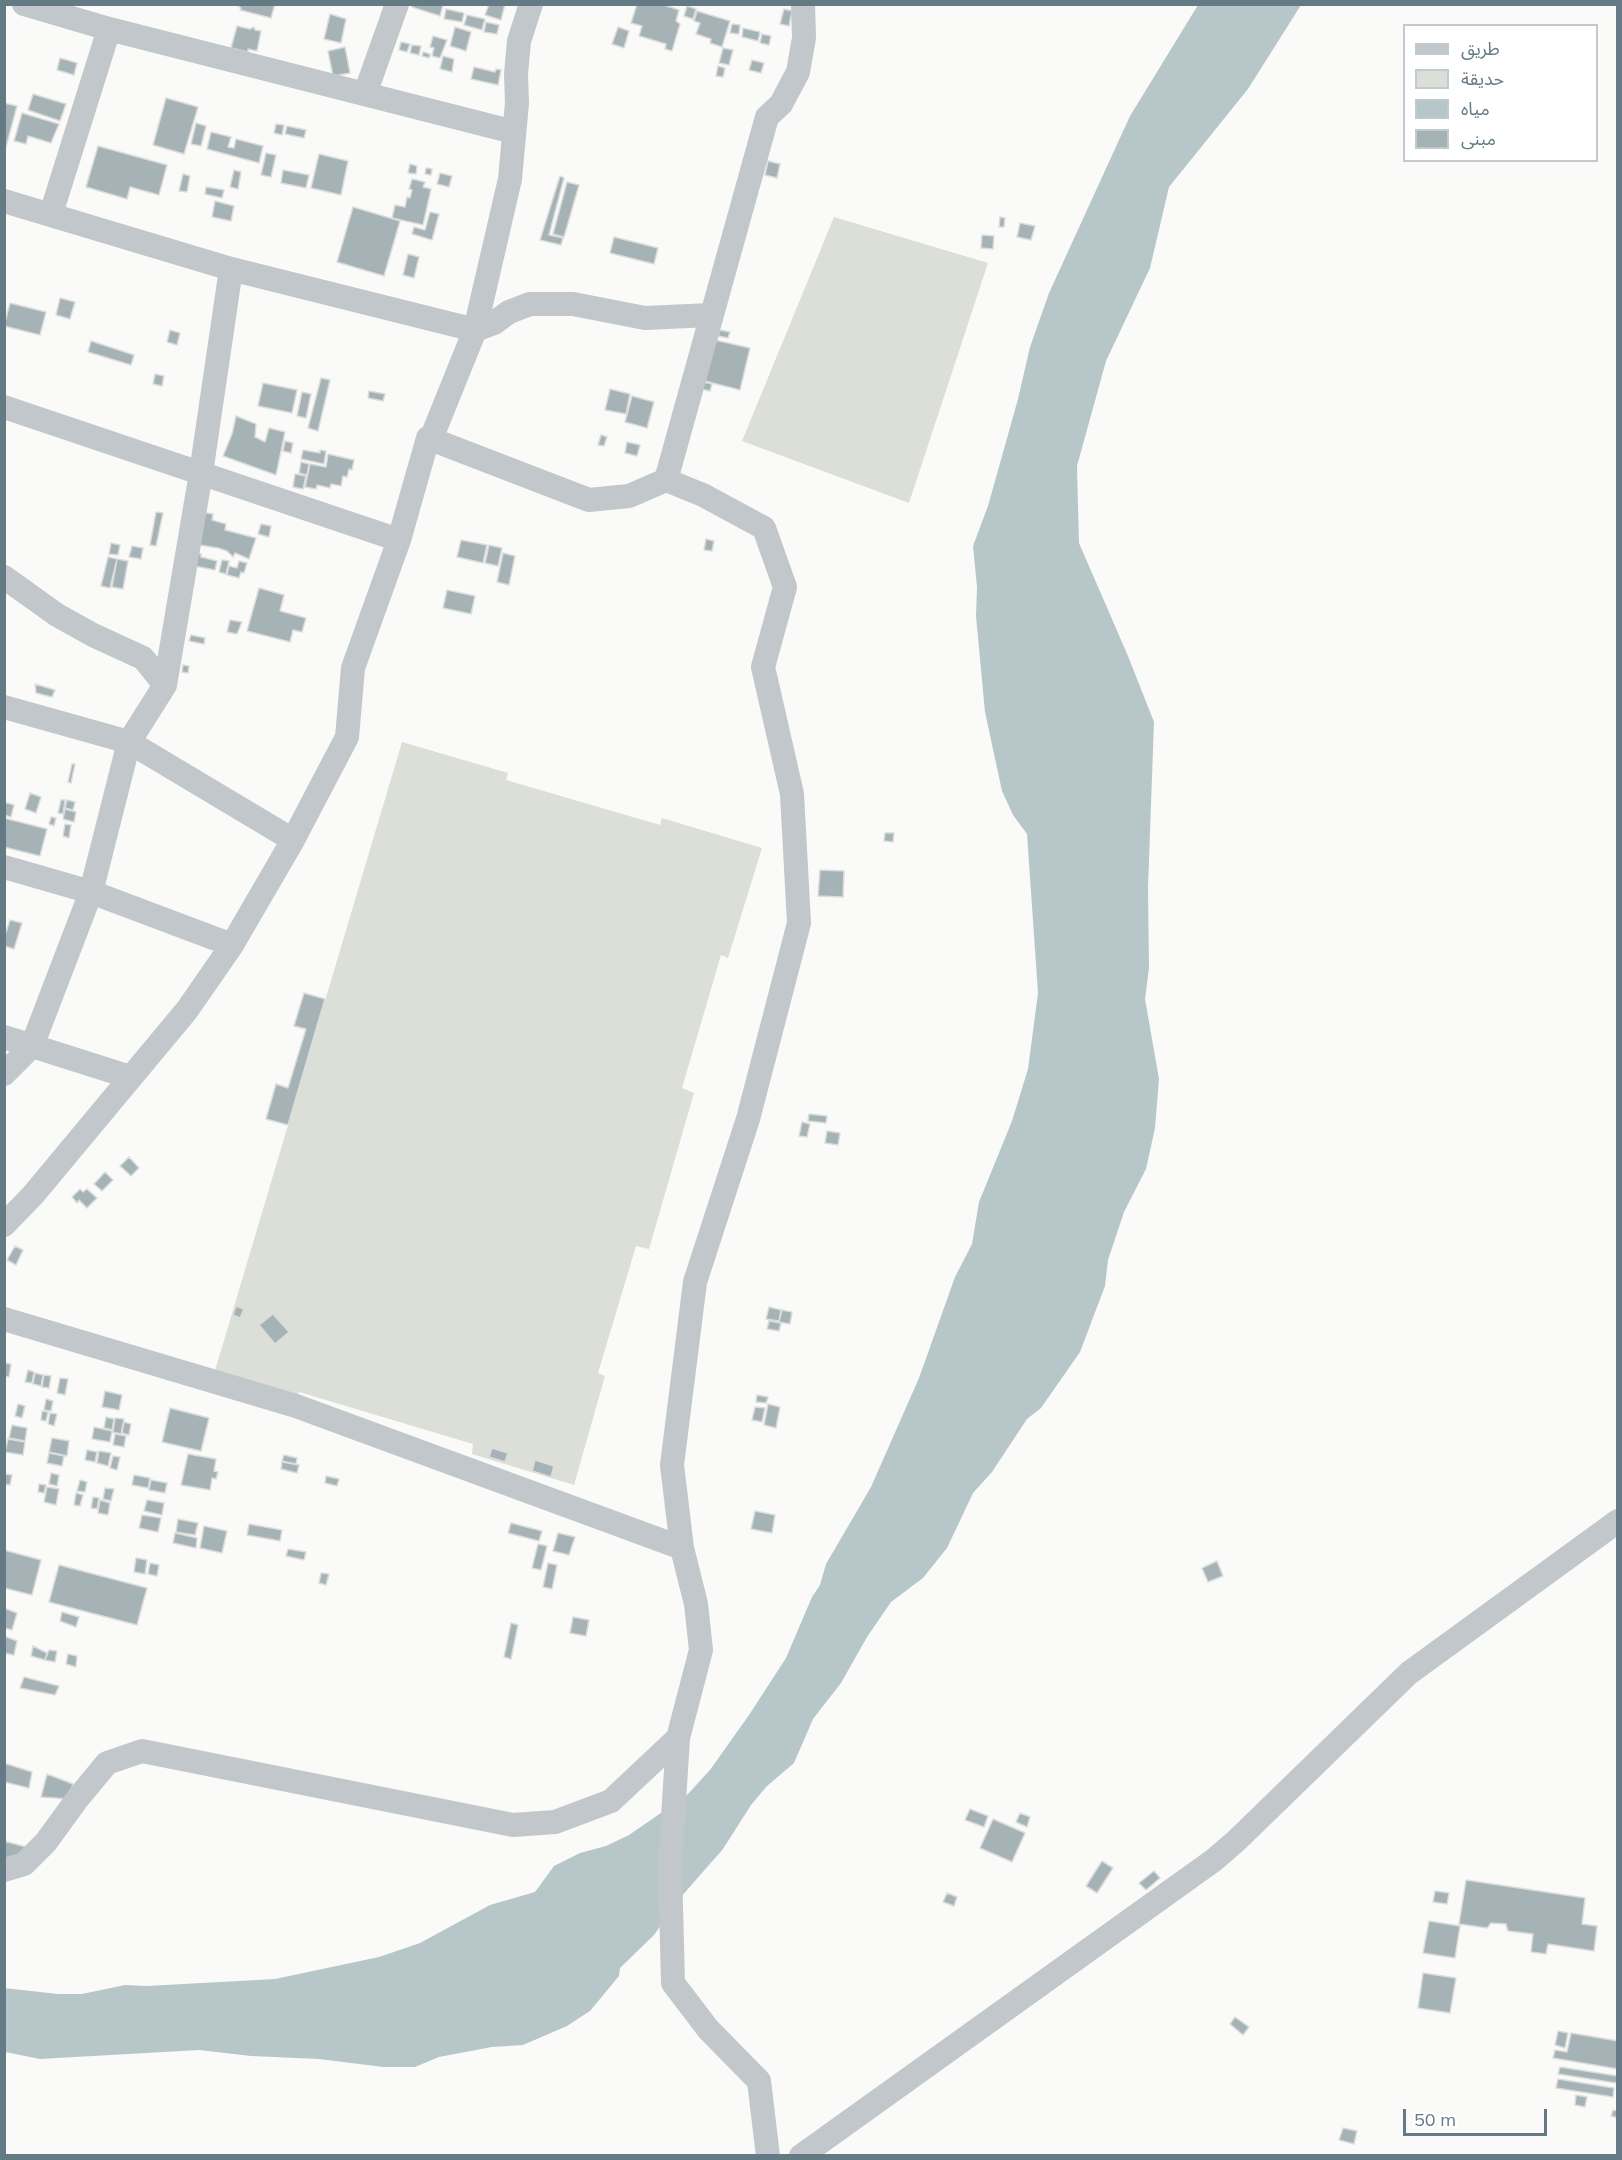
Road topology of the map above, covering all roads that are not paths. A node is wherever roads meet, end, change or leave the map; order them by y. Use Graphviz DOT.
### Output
graph roads {
  1 [pos="24,4"];
  2 [pos="397,4"];
  3 [pos="531,4"];
  4 [pos="802,4"];
  5 [pos="109,29"];
  6 [pos="365,94"];
  7 [pos="514,132"];
  8 [pos="4,201"];
  9 [pos="51,214"];
  10 [pos="231,269"];
  11 [pos="711,315"];
  12 [pos="475,330"];
  13 [pos="4,407"];
  14 [pos="428,438"];
  15 [pos="201,473"];
  16 [pos="666,480"];
  17 [pos="399,540"];
  18 [pos="4,577"];
  19 [pos="165,686"];
  20 [pos="4,707"];
  21 [pos="129,742"];
  22 [pos="293,840"];
  23 [pos="4,867"];
  24 [pos="91,892"];
  25 [pos="232,945"];
  26 [pos="4,1036"];
  27 [pos="32,1046"];
  28 [pos="4,1074"];
  29 [pos="130,1077"];
  30 [pos="4,1225"];
  31 [pos="4,1319"];
  32 [pos="1617,1521"];
  33 [pos="682,1548"];
  34 [pos="678,1738"];
  35 [pos="4,1870"];
  36 [pos="768,2156"];
  37 [pos="801,2156"];
  1 -- 5 [label="street"];
  2 -- 6 [label="street"];
  3 -- 7 [label="street"];
  4 -- 11 [label="street"];
  5 -- 6 [label="street"];
  5 -- 9 [label="street"];
  6 -- 7 [label="street"];
  7 -- 12 [label="street"];
  8 -- 9 [label="street"];
  9 -- 10 [label="street"];
  10 -- 12 [label="street"];
  10 -- 15 [label="street"];
  11 -- 12 [label="street"];
  11 -- 16 [label="street"];
  12 -- 14 [label="street"];
  13 -- 15 [label="street"];
  14 -- 16 [label="street"];
  14 -- 17 [label="street"];
  15 -- 17 [label="street"];
  15 -- 19 [label="street"];
  16 -- 33 [label="street"];
  17 -- 22 [label="street"];
  18 -- 19 [label="street"];
  19 -- 21 [label="street"];
  20 -- 21 [label="street"];
  21 -- 22 [label="street"];
  21 -- 24 [label="street"];
  22 -- 25 [label="street"];
  23 -- 24 [label="street"];
  24 -- 25 [label="street"];
  24 -- 27 [label="street"];
  25 -- 29 [label="street"];
  26 -- 27 [label="street"];
  27 -- 28 [label="street"];
  27 -- 29 [label="street"];
  29 -- 30 [label="street"];
  31 -- 33 [label="street"];
  32 -- 37 [label="street"];
  33 -- 34 [label="street"];
  34 -- 35 [label="street"];
  34 -- 36 [label="street"];
}
